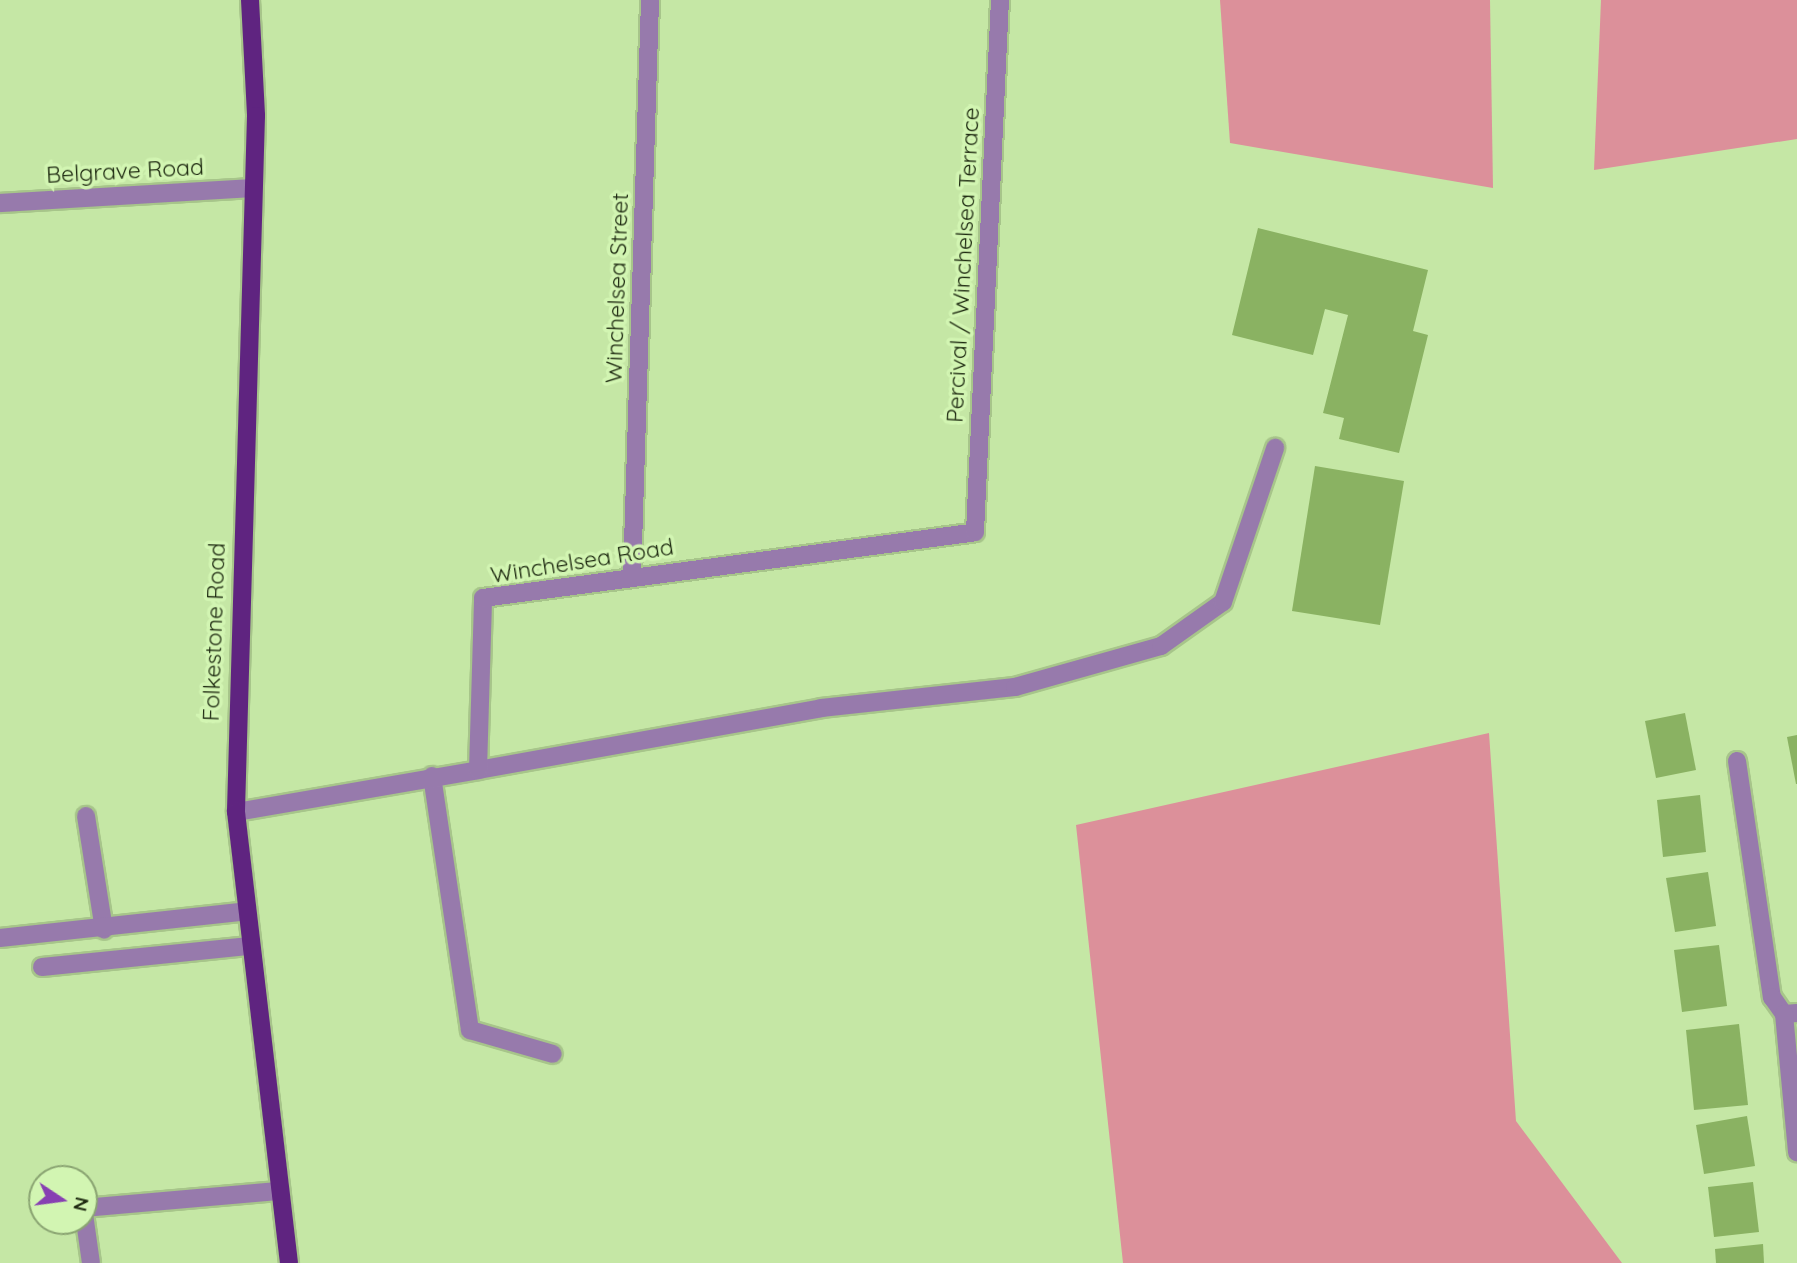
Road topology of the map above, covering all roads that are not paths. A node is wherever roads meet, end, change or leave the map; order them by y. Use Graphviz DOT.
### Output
graph roads {
  1 [pos="250,0"];
  2 [pos="650,0"];
  3 [pos="1000,0"];
  4 [pos="253,188"];
  5 [pos="0,203"];
  6 [pos="1275,448"];
  7 [pos="975,532"];
  8 [pos="632,577"];
  9 [pos="1737,761"];
  10 [pos="478,770"];
  11 [pos="432,776"];
  12 [pos="236,812"];
  13 [pos="86,816"];
  14 [pos="247,911"];
  15 [pos="104,930"];
  16 [pos="0,938"];
  17 [pos="250,946"];
  18 [pos="42,967"];
  19 [pos="1790,1014"];
  20 [pos="553,1054"];
  21 [pos="1797,1152"];
  22 [pos="280,1192"];
  23 [pos="98,1207"];
  24 [pos="87,1235"];
  25 [pos="91,1263"];
  26 [pos="289,1263"];
  1 -- 4 [label="main road, Folkestone Road"];
  2 -- 8 [label="street, Winchelsea Street"];
  3 -- 7 [label="street, Percival / Winchelsea Terrace"];
  4 -- 5 [label="street, Belgrave Road"];
  4 -- 12 [label="main road, Folkestone Road"];
  6 -- 10 [label="street"];
  7 -- 8 [label="street, Winchelsea Road"];
  8 -- 10 [label="street, Winchelsea Road"];
  9 -- 19 [label="street"];
  10 -- 11 [label="street"];
  11 -- 12 [label="street"];
  11 -- 20 [label="street"];
  12 -- 14 [label="main road, Folkestone Road"];
  13 -- 15 [label="street"];
  14 -- 15 [label="street"];
  14 -- 17 [label="main road, Folkestone Road"];
  15 -- 16 [label="street"];
  17 -- 18 [label="street"];
  17 -- 22 [label="main road, Folkestone Road"];
  19 -- 21 [label="street"];
  22 -- 23 [label="street"];
  22 -- 26 [label="main road, Folkestone Road"];
  24 -- 25 [label="street"];
}
